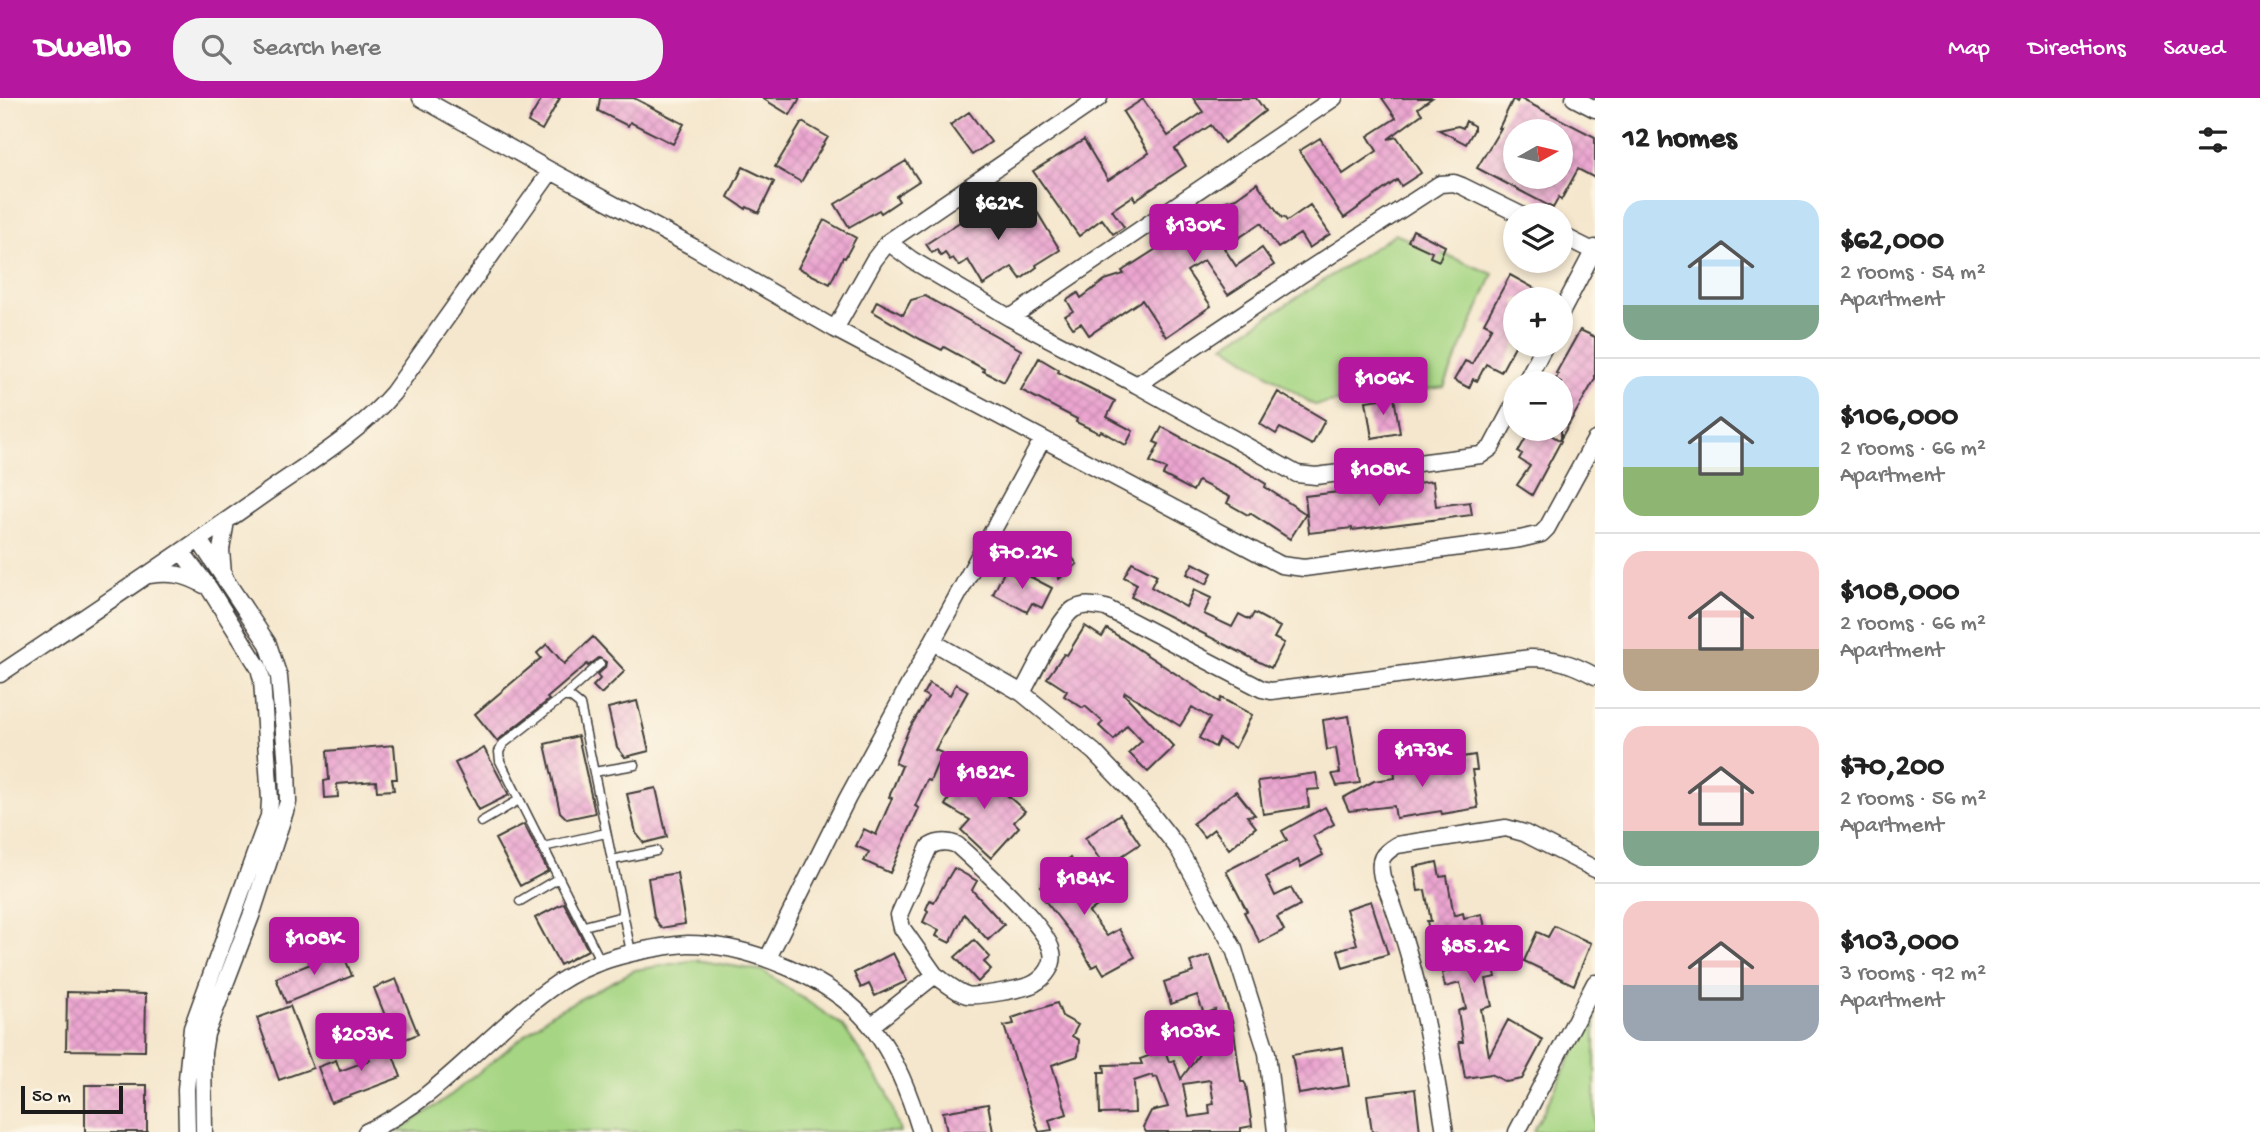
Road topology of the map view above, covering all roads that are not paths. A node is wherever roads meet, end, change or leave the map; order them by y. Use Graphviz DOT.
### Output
graph roads {
  1 [pos="421,98"];
  2 [pos="1099,98"];
  3 [pos="1334,98"];
  4 [pos="1574,98"];
  5 [pos="1595,109"];
  6 [pos="551,171"];
  7 [pos="1503,206"];
  8 [pos="1573,240"];
  9 [pos="888,242"];
  10 [pos="1594,250"];
  11 [pos="1573,290"];
  12 [pos="1010,318"];
  13 [pos="835,329"];
  14 [pos="1137,385"];
  15 [pos="1503,425"];
  16 [pos="1042,440"];
  17 [pos="1595,440"];
  18 [pos="1588,469"];
  19 [pos="226,521"];
  20 [pos="199,540"];
  21 [pos="182,552"];
  22 [pos="146,576"];
  23 [pos="226,583"];
  24 [pos="209,588"];
  25 [pos="933,642"];
  26 [pos="600,664"];
  27 [pos="0,674"];
  28 [pos="1595,676"];
  29 [pos="1022,693"];
  30 [pos="563,697"];
  31 [pos="635,765"];
  32 [pos="594,772"];
  33 [pos="519,800"];
  34 [pos="481,822"];
  35 [pos="606,833"];
  36 [pos="543,847"];
  37 [pos="656,851"];
  38 [pos="612,860"];
  39 [pos="1595,869"];
  40 [pos="559,878"];
  41 [pos="520,901"];
  42 [pos="623,916"];
  43 [pos="584,926"];
  44 [pos="631,952"];
  45 [pos="768,958"];
  46 [pos="600,960"];
  47 [pos="935,975"];
  48 [pos="1595,983"];
  49 [pos="871,1026"];
  50 [pos="187,1132"];
  51 [pos="204,1132"];
  52 [pos="366,1132"];
  53 [pos="921,1132"];
  54 [pos="1276,1132"];
  55 [pos="1445,1132"];
  56 [pos="1517,1132"];
  1 -- 6 [label="street"];
  2 -- 9 [label="street"];
  3 -- 12 [label="street"];
  4 -- 5 [label="street"];
  6 -- 13 [label="street"];
  6 -- 19 [label="street"];
  7 -- 14 [label="street"];
  8 -- 10 [label="street"];
  9 -- 12 [label="street"];
  9 -- 13 [label="street"];
  10 -- 11 [label="street"];
  12 -- 14 [label="street"];
  13 -- 16 [label="street"];
  14 -- 15 [label="street"];
  16 -- 18 [label="street"];
  16 -- 25 [label="street"];
  17 -- 18 [label="street"];
  19 -- 20 [label="street"];
  19 -- 23 [label="street"];
  20 -- 21 [label="street"];
  20 -- 23 [label="street"];
  21 -- 22 [label="street"];
  21 -- 24 [label="street"];
  22 -- 24 [label="street"];
  22 -- 27 [label="street"];
  23 -- 51 [label="street"];
  24 -- 50 [label="street"];
  25 -- 29 [label="street"];
  25 -- 45 [label="street"];
  26 -- 30 [label="lane"];
  28 -- 29 [label="street"];
  29 -- 54 [label="street"];
  30 -- 32 [label="lane"];
  30 -- 33 [label="lane"];
  31 -- 32 [label="lane"];
  32 -- 35 [label="lane"];
  33 -- 34 [label="lane"];
  33 -- 36 [label="lane"];
  35 -- 36 [label="lane"];
  35 -- 38 [label="lane"];
  36 -- 40 [label="lane"];
  37 -- 38 [label="lane"];
  38 -- 42 [label="lane"];
  39 -- 55 [label="street"];
  40 -- 41 [label="lane"];
  40 -- 43 [label="lane"];
  42 -- 43 [label="lane"];
  42 -- 44 [label="lane"];
  43 -- 46 [label="lane"];
  44 -- 45 [label="street"];
  44 -- 46 [label="street"];
  45 -- 49 [label="street"];
  46 -- 52 [label="street"];
  47 -- 47 [label="street"];
  47 -- 49 [label="street"];
  48 -- 56 [label="street"];
  49 -- 53 [label="street"];
}
